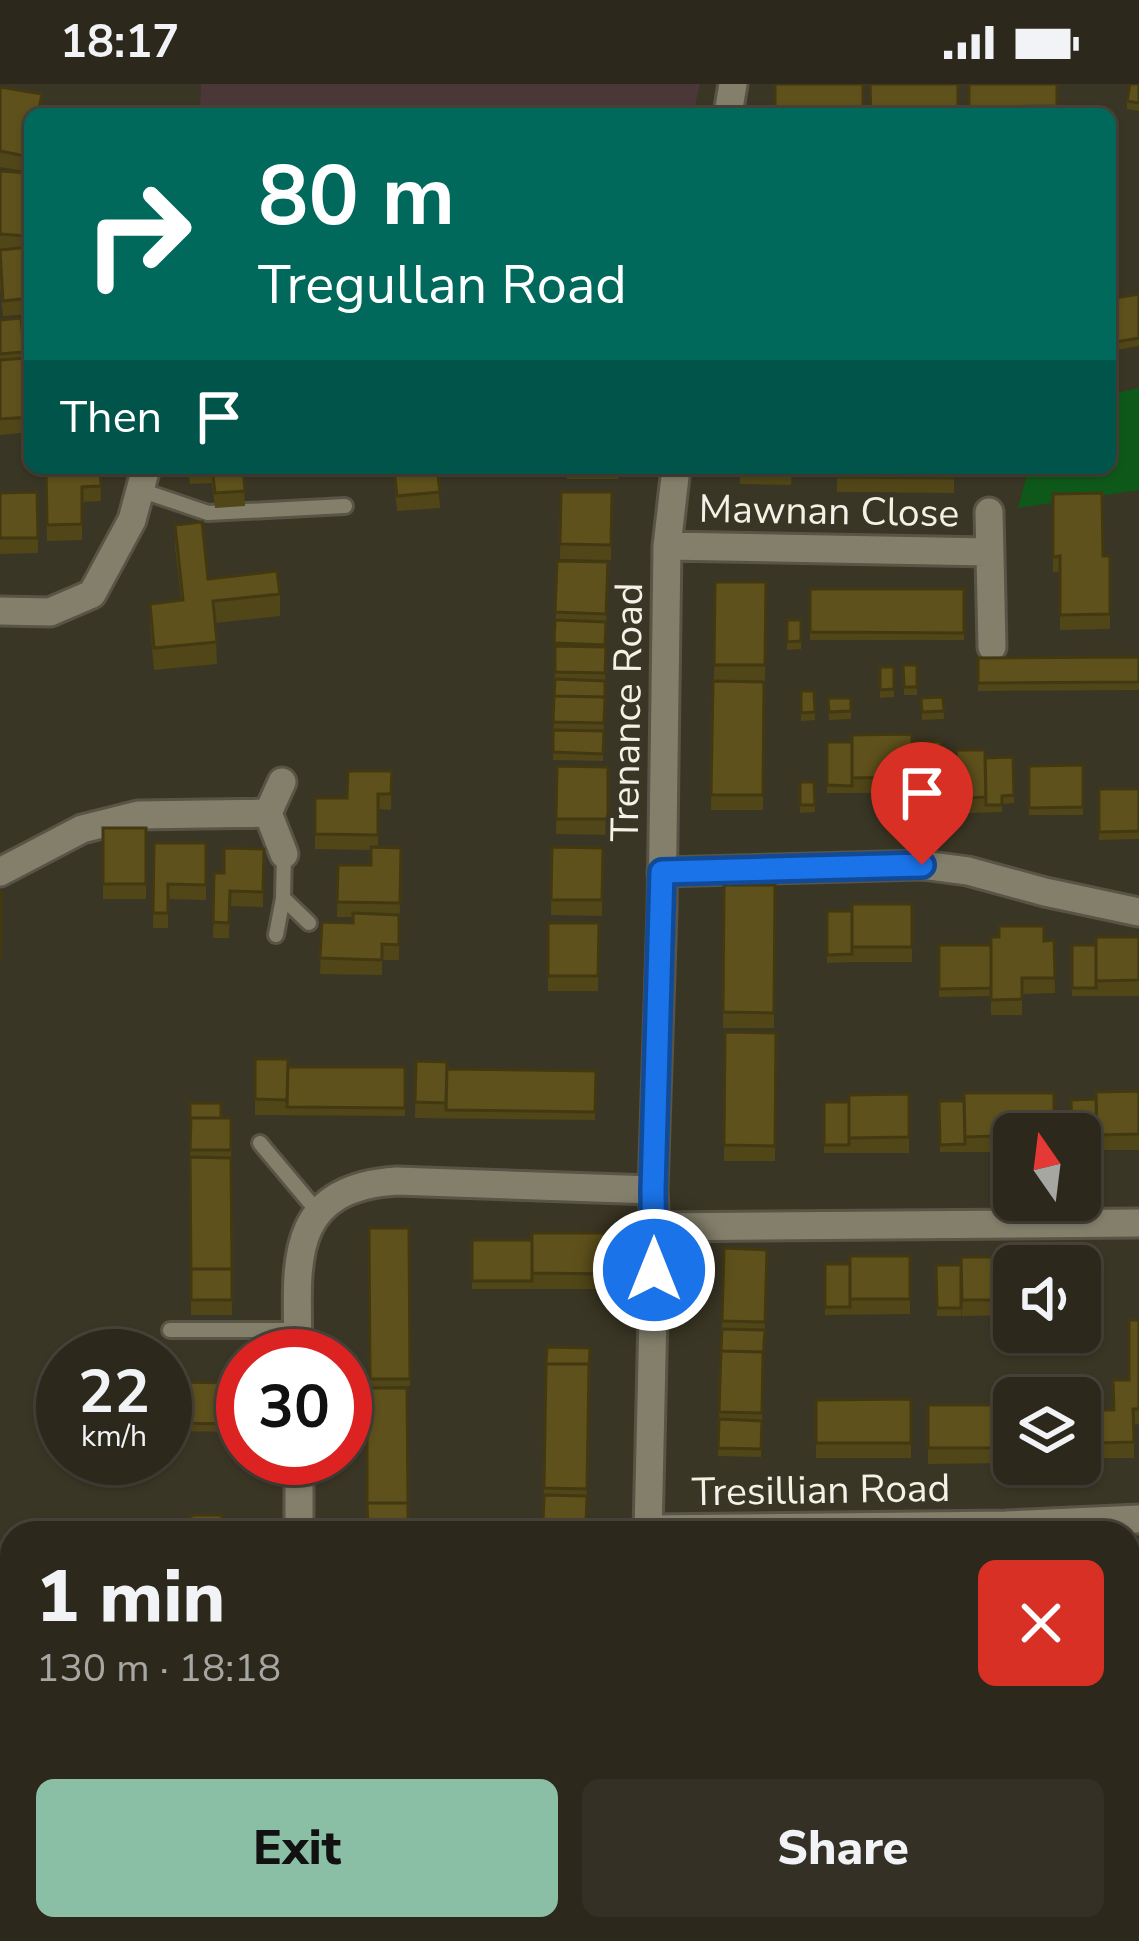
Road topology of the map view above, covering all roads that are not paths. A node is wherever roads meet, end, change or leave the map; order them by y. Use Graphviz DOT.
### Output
graph roads {
  1 [pos="675,474"];
  2 [pos="143,479"];
  3 [pos="345,506"];
  4 [pos="989,512"];
  5 [pos="667,546"];
  6 [pos="989,552"];
  7 [pos="0,611"];
  8 [pos="992,646"];
  9 [pos="282,782"];
  10 [pos="268,813"];
  11 [pos="284,854"];
  12 [pos="0,872"];
  13 [pos="662,872"];
  14 [pos="284,898"];
  15 [pos="1139,912"];
  16 [pos="309,923"];
  17 [pos="276,935"];
  18 [pos="260,1143"];
  19 [pos="653,1190"];
  20 [pos="317,1211"];
  21 [pos="1139,1223"];
  22 [pos="655,1227"];
  23 [pos="298,1329"];
  24 [pos="298,1485"];
  25 [pos="299,1521"];
  26 [pos="648,1521"];
  1 -- 5 [label="street, Trenance Road"];
  2 -- 3 [label="lane"];
  2 -- 7 [label="street"];
  4 -- 6 [label="street, Mawnan Close"];
  5 -- 6 [label="street, Mawnan Close"];
  5 -- 13 [label="street, Trenance Road"];
  6 -- 8 [label="street, Mawnan Close"];
  9 -- 10 [label="street"];
  10 -- 11 [label="street"];
  10 -- 12 [label="street"];
  11 -- 14 [label="lane"];
  13 -- 15 [label="street"];
  13 -- 19 [label="street, Trenance Road"];
  14 -- 16 [label="lane"];
  14 -- 17 [label="lane"];
  18 -- 20 [label="lane"];
  19 -- 20 [label="street"];
  19 -- 22 [label="street, Trenance Road"];
  20 -- 23 [label="street"];
  21 -- 22 [label="street"];
  22 -- 26 [label="street, Trenance Road"];
  24 -- 25 [label="street"];
}
